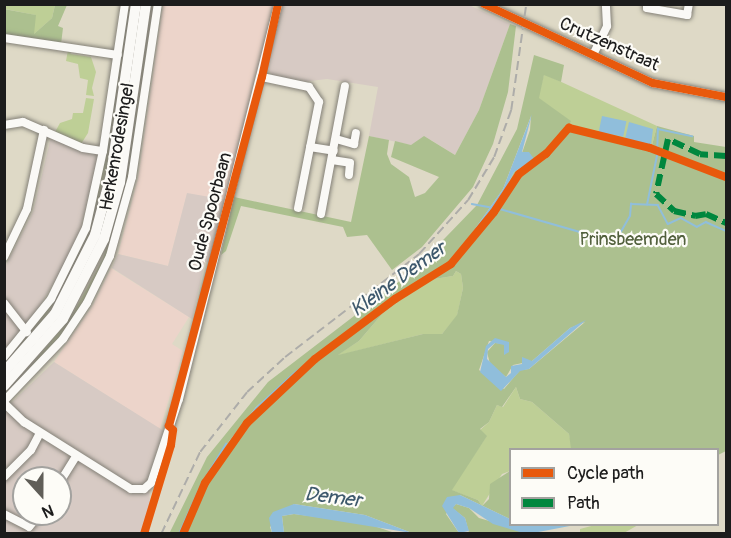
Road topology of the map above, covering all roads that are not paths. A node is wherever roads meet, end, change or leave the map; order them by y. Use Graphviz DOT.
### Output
graph roads {
  1 [pos="125,4"];
  2 [pos="136,4"];
  3 [pos="146,4"];
  4 [pos="158,4"];
  5 [pos="278,4"];
  6 [pos="484,4"];
  7 [pos="606,4"];
  8 [pos="647,4"];
  9 [pos="689,4"];
  10 [pos="4,38"];
  11 [pos="118,55"];
  12 [pos="593,55"];
  13 [pos="262,77"];
  14 [pos="345,86"];
  15 [pos="726,97"];
  16 [pos="4,125"];
  17 [pos="44,130"];
  18 [pos="356,133"];
  19 [pos="336,139"];
  20 [pos="310,147"];
  21 [pos="104,151"];
  22 [pos="334,151"];
  23 [pos="332,160"];
  24 [pos="349,175"];
  25 [pos="298,208"];
  26 [pos="321,214"];
  27 [pos="4,257"];
  28 [pos="4,303"];
  29 [pos="27,332"];
  30 [pos="4,357"];
  31 [pos="4,372"];
  32 [pos="4,386"];
  33 [pos="4,402"];
  34 [pos="40,433"];
  35 [pos="76,456"];
  36 [pos="70,466"];
  37 [pos="4,477"];
  1 -- 11 [label="street, Herkenrodesingel"];
  2 -- 31 [label="highway, Herkenrodesingel"];
  3 -- 32 [label="highway, Herkenrodesingel"];
  4 -- 33 [label="street, Herkenrodesingel"];
  5 -- 13 [label="street, Oude Spoorbaan"];
  6 -- 12 [label="street, Crutzenstraat"];
  7 -- 12 [label="street"];
  8 -- 9 [label="street"];
  10 -- 11 [label="street"];
  11 -- 21 [label="street, Herkenrodesingel"];
  12 -- 15 [label="street, Crutzenstraat"];
  13 -- 20 [label="street"];
  13 -- 35 [label="street, Oude Spoorbaan"];
  14 -- 19 [label="street"];
  16 -- 17 [label="street"];
  17 -- 21 [label="street"];
  17 -- 27 [label="street"];
  18 -- 19 [label="street"];
  19 -- 22 [label="street"];
  20 -- 22 [label="street"];
  20 -- 25 [label="street"];
  21 -- 29 [label="street, Herkenrodesingel"];
  22 -- 23 [label="street"];
  23 -- 24 [label="street"];
  23 -- 26 [label="street"];
  28 -- 29 [label="street"];
  29 -- 30 [label="street, Herkenrodesingel"];
  33 -- 34 [label="street, Oude Spoorbaan"];
  34 -- 35 [label="street, Oude Spoorbaan"];
  34 -- 37 [label="street"];
  35 -- 36 [label="street"];
}
